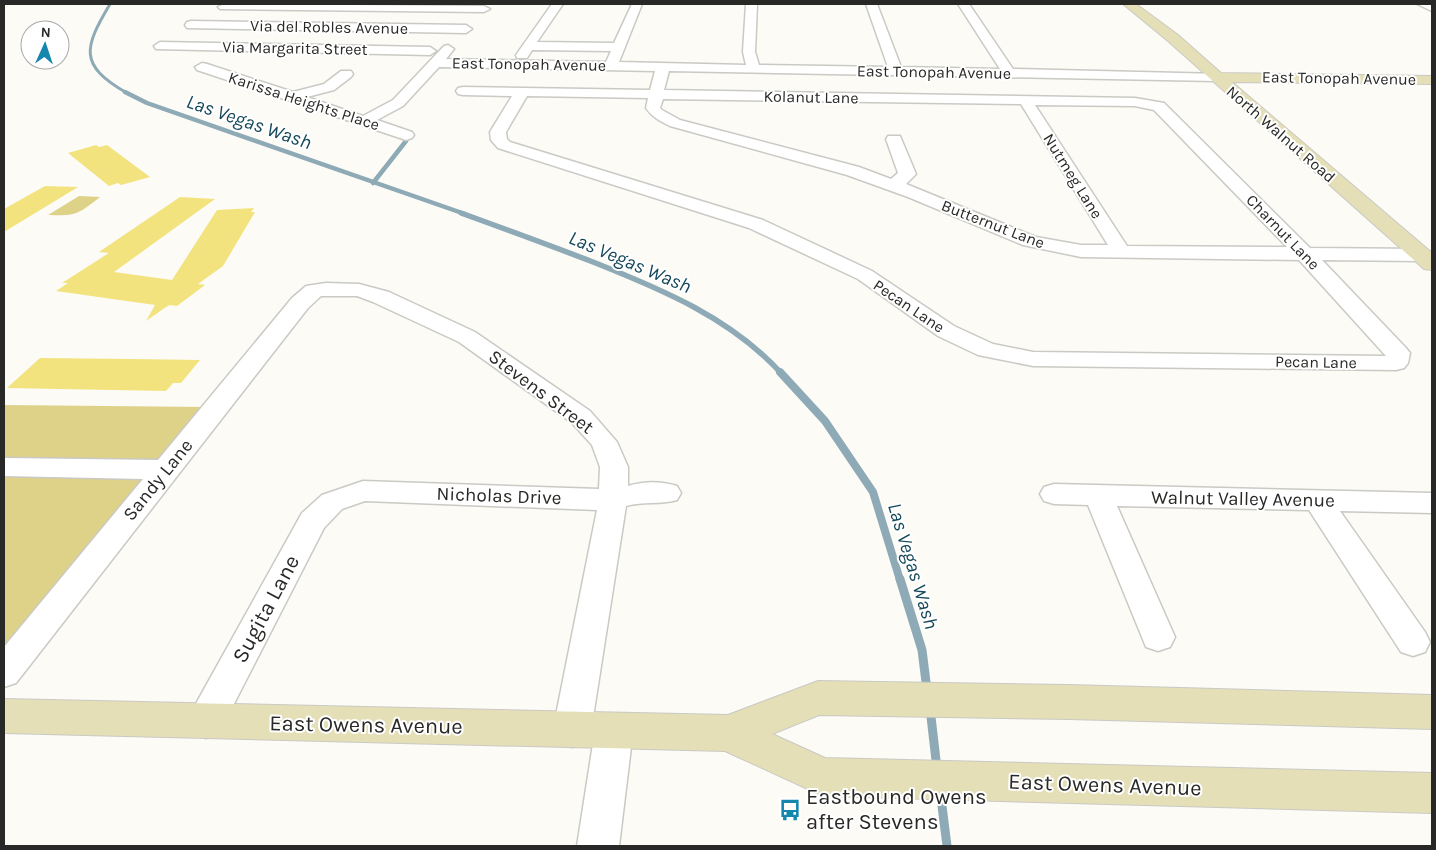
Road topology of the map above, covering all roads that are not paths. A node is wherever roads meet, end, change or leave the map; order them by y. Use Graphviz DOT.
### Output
graph roads {
  1 [pos="557,4"];
  2 [pos="637,4"];
  3 [pos="752,4"];
  4 [pos="872,4"];
  5 [pos="964,4"];
  6 [pos="1129,4"];
  7 [pos="1423,4"];
  8 [pos="224,6"];
  9 [pos="288,6"];
  10 [pos="487,6"];
  11 [pos="1432,8"];
  12 [pos="191,25"];
  13 [pos="257,26"];
  14 [pos="395,28"];
  15 [pos="466,29"];
  16 [pos="160,46"];
  17 [pos="225,47"];
  18 [pos="619,47"];
  19 [pos="371,50"];
  20 [pos="433,57"];
  21 [pos="980,58"];
  22 [pos="1000,59"];
  23 [pos="611,66"];
  24 [pos="202,67"];
  25 [pos="663,67"];
  26 [pos="754,68"];
  27 [pos="896,71"];
  28 [pos="1009,73"];
  29 [pos="346,74"];
  30 [pos="1216,77"];
  31 [pos="1432,80"];
  32 [pos="462,91"];
  33 [pos="522,92"];
  34 [pos="656,94"];
  35 [pos="292,97"];
  36 [pos="1025,100"];
  37 [pos="1159,106"];
  38 [pos="364,122"];
  39 [pos="406,134"];
  40 [pos="894,138"];
  41 [pos="894,186"];
  42 [pos="1121,251"];
  43 [pos="1305,254"];
  44 [pos="1427,260"];
  45 [pos="314,291"];
  46 [pos="1396,363"];
  47 [pos="166,470"];
  48 [pos="9,473"];
  49 [pos="667,494"];
  50 [pos="1054,494"];
  51 [pos="1098,495"];
  52 [pos="613,500"];
  53 [pos="1317,500"];
  54 [pos="332,502"];
  55 [pos="1432,503"];
  56 [pos="1158,637"];
  57 [pos="1413,642"];
  58 [pos="4,672"];
  59 [pos="1432,712"];
  60 [pos="4,716"];
  61 [pos="206,721"];
  62 [pos="572,730"];
  63 [pos="614,731"];
  64 [pos="728,733"];
  65 [pos="1432,793"];
  66 [pos="598,846"];
  1 -- 18 [label="street"];
  2 -- 18 [label="street"];
  3 -- 26 [label="street"];
  4 -- 27 [label="street"];
  5 -- 22 [label="street"];
  6 -- 30 [label="street, North Walnut Road"];
  7 -- 11 [label="street"];
  8 -- 9 [label="street"];
  9 -- 10 [label="street"];
  9 -- 13 [label="street"];
  10 -- 15 [label="street"];
  12 -- 13 [label="street, Via del Robles Avenue"];
  13 -- 14 [label="street, Via del Robles Avenue"];
  13 -- 17 [label="street"];
  14 -- 15 [label="street, Via del Robles Avenue"];
  14 -- 19 [label="street"];
  15 -- 20 [label="street"];
  16 -- 17 [label="street, Via Margarita Street"];
  17 -- 19 [label="street, Via Margarita Street"];
  18 -- 23 [label="street"];
  19 -- 20 [label="street, Via Margarita Street"];
  20 -- 23 [label="street, East Tonopah Avenue"];
  20 -- 38 [label="street"];
  21 -- 22 [label="street"];
  22 -- 28 [label="street"];
  23 -- 25 [label="street, East Tonopah Avenue"];
  24 -- 35 [label="street, Karissa Heights Place"];
  25 -- 26 [label="street, East Tonopah Avenue"];
  25 -- 34 [label="street, Butternut Lane"];
  26 -- 27 [label="street, East Tonopah Avenue"];
  27 -- 28 [label="street, East Tonopah Avenue"];
  28 -- 30 [label="street, East Tonopah Avenue"];
  29 -- 35 [label="street"];
  30 -- 31 [label="street, East Tonopah Avenue"];
  30 -- 44 [label="street, North Walnut Road"];
  32 -- 33 [label="street, Kolanut Lane"];
  33 -- 34 [label="street, Kolanut Lane"];
  33 -- 46 [label="street, Pecan Lane"];
  34 -- 36 [label="street, Kolanut Lane"];
  34 -- 41 [label="street, Butternut Lane"];
  35 -- 38 [label="street, Karissa Heights Place"];
  36 -- 37 [label="street, Kolanut Lane"];
  36 -- 42 [label="street, Nutmeg Lane"];
  37 -- 43 [label="street, Charnut Lane"];
  38 -- 39 [label="street, Karissa Heights Place"];
  40 -- 41 [label="street"];
  41 -- 42 [label="street, Butternut Lane"];
  42 -- 43 [label="street, Butternut Lane"];
  43 -- 44 [label="street, Butternut Lane"];
  43 -- 46 [label="street, Charnut Lane"];
  45 -- 47 [label="street, Sandy Lane"];
  45 -- 52 [label="street, Stevens Street"];
  47 -- 48 [label="street"];
  47 -- 58 [label="street, Sandy Lane"];
  49 -- 52 [label="street, Nicholas Drive"];
  50 -- 51 [label="street, Walnut Valley Avenue"];
  51 -- 53 [label="street, Walnut Valley Avenue"];
  51 -- 56 [label="street"];
  52 -- 54 [label="street, Nicholas Drive"];
  52 -- 62 [label="street, Stevens Street"];
  53 -- 55 [label="street, Walnut Valley Avenue"];
  53 -- 57 [label="street"];
  54 -- 61 [label="street, Sugita Lane"];
  59 -- 64 [label="street, East Owens Avenue"];
  60 -- 61 [label="street, East Owens Avenue"];
  61 -- 62 [label="street, East Owens Avenue"];
  62 -- 63 [label="street, East Owens Avenue"];
  63 -- 64 [label="street, East Owens Avenue"];
  63 -- 66 [label="street"];
  64 -- 65 [label="street, East Owens Avenue"];
}
